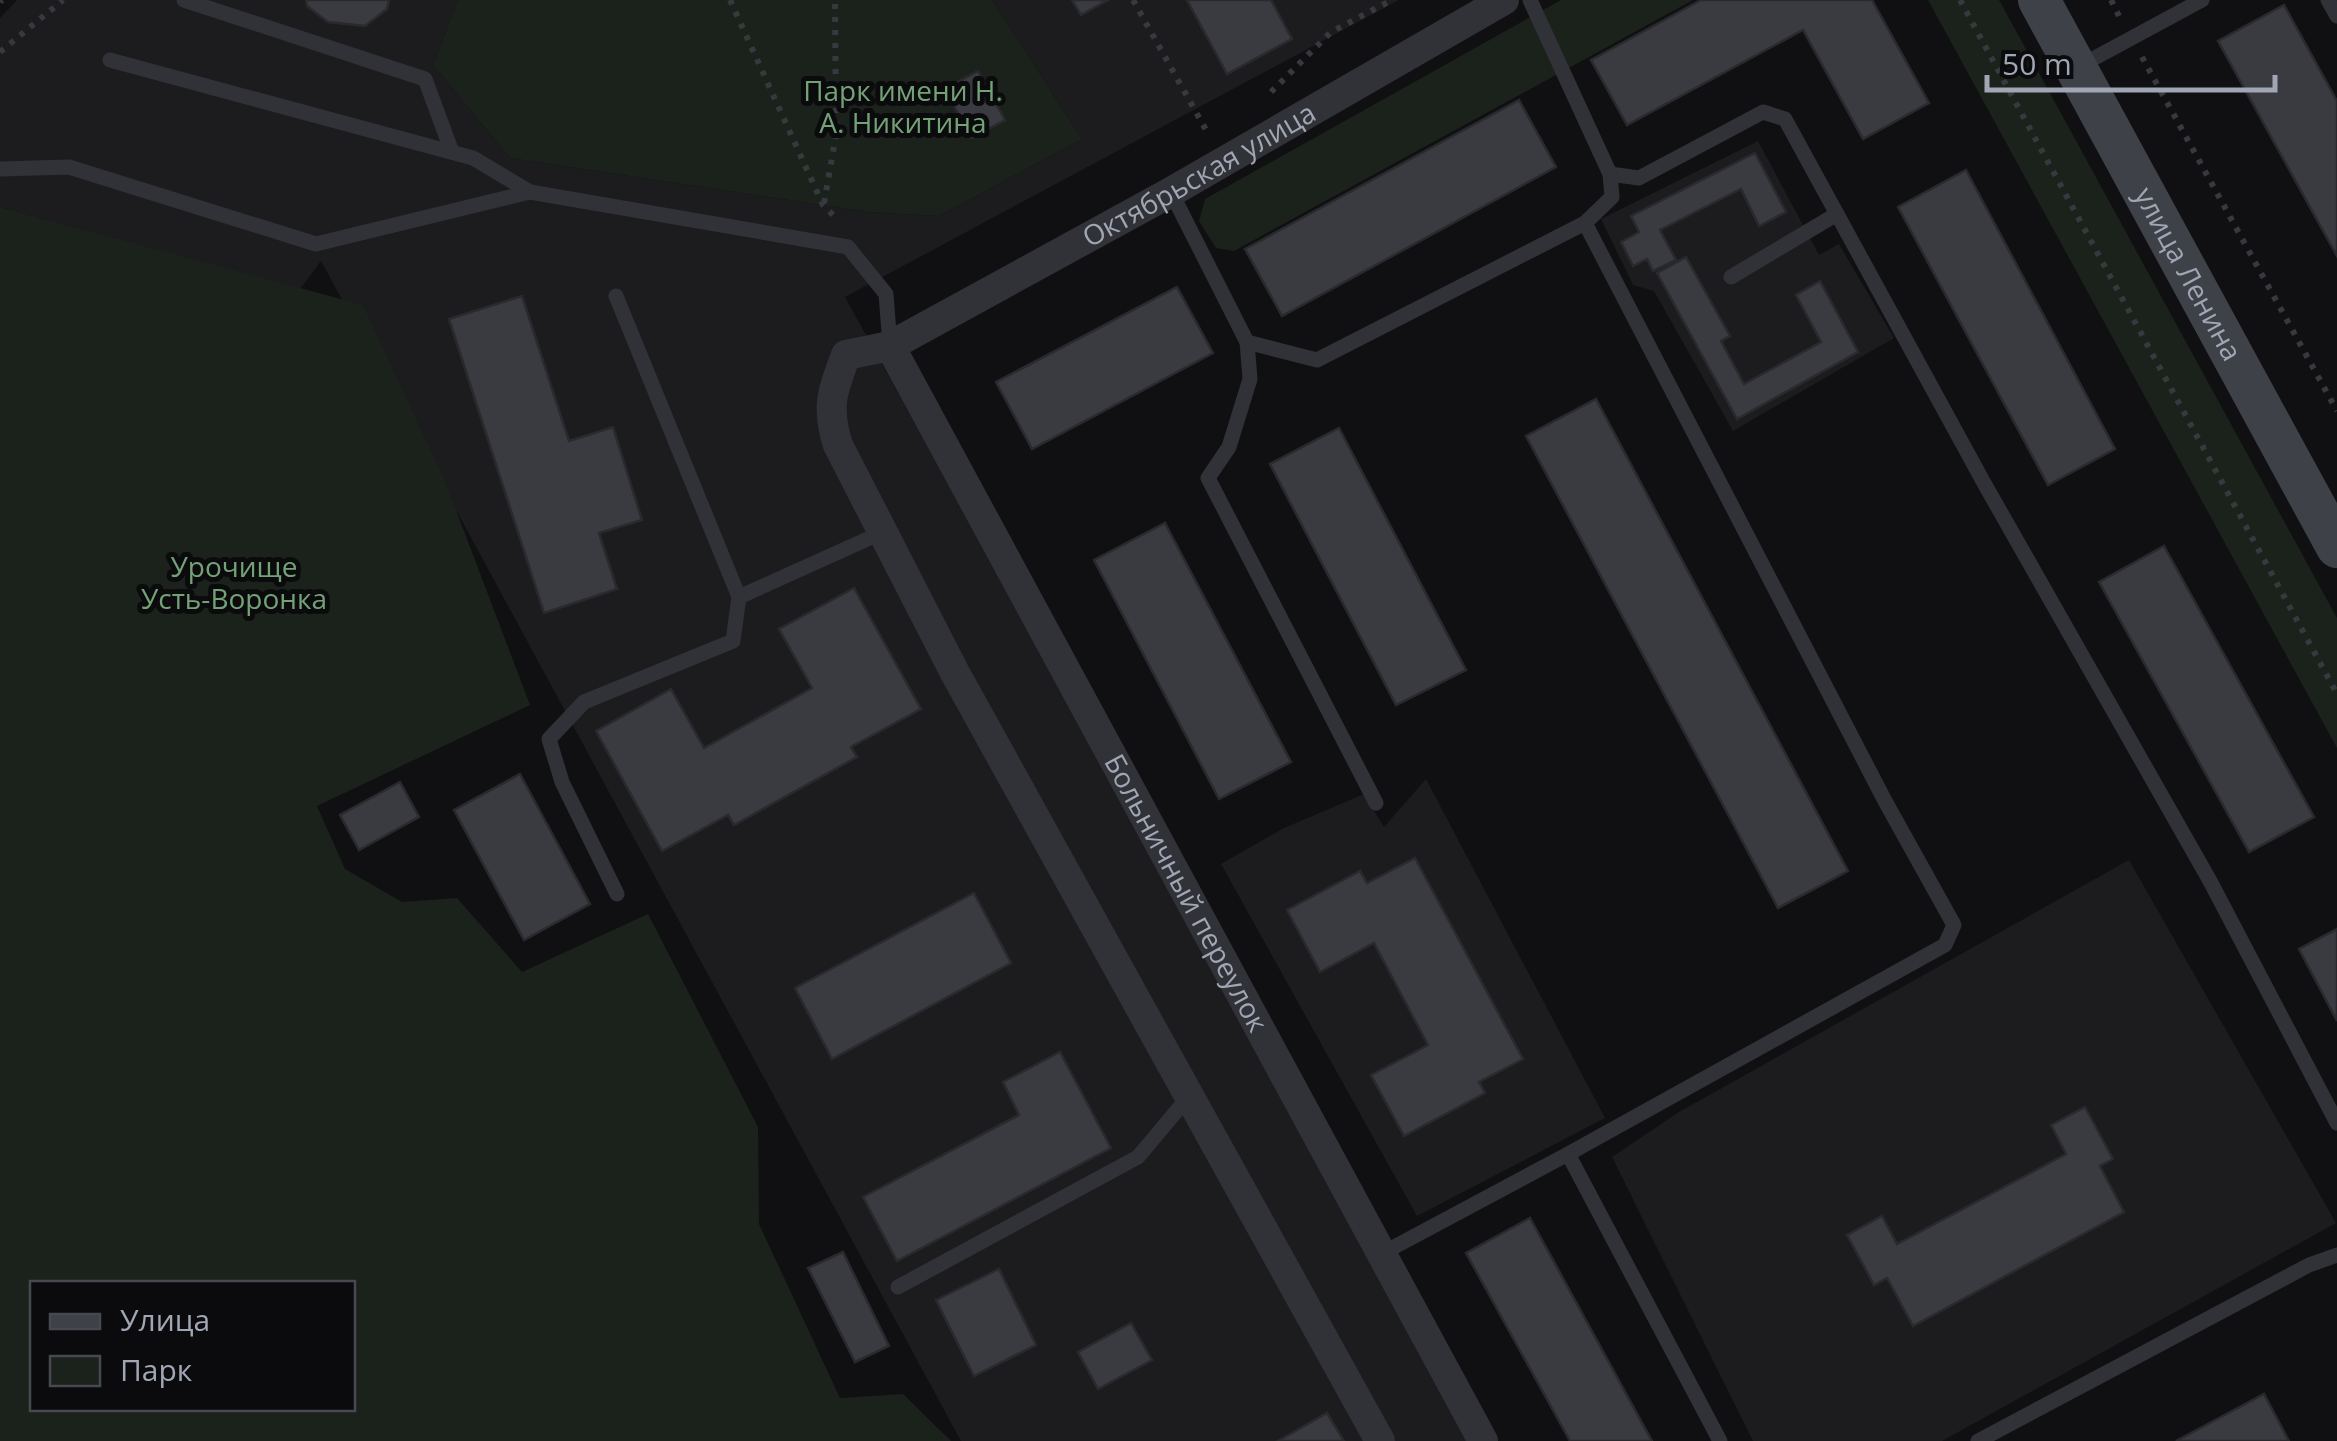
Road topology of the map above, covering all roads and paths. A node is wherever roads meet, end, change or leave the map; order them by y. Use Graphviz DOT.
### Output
graph roads {
  1 [pos="62,0"];
  2 [pos="184,0"];
  3 [pos="730,0"];
  4 [pos="835,0"];
  5 [pos="1133,0"];
  6 [pos="1392,0"];
  7 [pos="1504,0"];
  8 [pos="1530,0"];
  9 [pos="1960,0"];
  10 [pos="2039,0"];
  11 [pos="2111,0"];
  12 [pos="2202,0"];
  13 [pos="2328,0"];
  14 [pos="2337,16"];
  15 [pos="2132,38"];
  16 [pos="0,52"];
  17 [pos="110,60"];
  18 [pos="2076,68"];
  19 [pos="1267,96"];
  20 [pos="1221,121"];
  21 [pos="1206,130"];
  22 [pos="1188,139"];
  23 [pos="452,152"];
  24 [pos="0,168"];
  25 [pos="1610,174"];
  26 [pos="530,192"];
  27 [pos="1170,192"];
  28 [pos="823,205"];
  29 [pos="1837,214"];
  30 [pos="1585,223"];
  31 [pos="845,227"];
  32 [pos="1731,277"];
  33 [pos="616,296"];
  34 [pos="1247,342"];
  35 [pos="890,346"];
  36 [pos="2337,411"];
  37 [pos="882,532"];
  38 [pos="2337,547"];
  39 [pos="739,597"];
  40 [pos="2337,694"];
  41 [pos="1376,803"];
  42 [pos="617,894"];
  43 [pos="1190,1095"];
  44 [pos="2337,1123"];
  45 [pos="1568,1154"];
  46 [pos="1381,1254"];
  47 [pos="2337,1255"];
  48 [pos="898,1287"];
  49 [pos="1380,1441"];
  50 [pos="1482,1441"];
  51 [pos="1720,1441"];
  52 [pos="1978,1441"];
  1 -- 16 [label="path"];
  2 -- 23 [label="lane"];
  3 -- 28 [label="path"];
  4 -- 28 [label="path"];
  5 -- 21 [label="path"];
  6 -- 19 [label="path"];
  7 -- 27 [label="street, Октябрьская улица"];
  8 -- 25 [label="lane"];
  9 -- 40 [label="path"];
  10 -- 18 [label="main road, улица Ленина"];
  11 -- 15 [label="path"];
  12 -- 15 [label="lane"];
  13 -- 14 [label="lane"];
  15 -- 18 [label="lane"];
  15 -- 36 [label="path"];
  17 -- 23 [label="lane"];
  18 -- 38 [label="main road, улица Ленина"];
  20 -- 21 [label="path"];
  21 -- 22 [label="path"];
  23 -- 26 [label="lane"];
  24 -- 26 [label="lane"];
  25 -- 29 [label="lane"];
  25 -- 30 [label="lane"];
  26 -- 35 [label="lane"];
  27 -- 34 [label="lane"];
  27 -- 35 [label="street, Октябрьская улица"];
  28 -- 31 [label="path"];
  29 -- 32 [label="lane"];
  29 -- 44 [label="lane"];
  30 -- 34 [label="lane"];
  30 -- 45 [label="lane"];
  33 -- 39 [label="lane"];
  34 -- 41 [label="lane"];
  35 -- 37 [label="street, Октябрьская улица"];
  35 -- 46 [label="street, Больничный переулок"];
  37 -- 39 [label="lane"];
  37 -- 43 [label="street"];
  39 -- 42 [label="lane"];
  43 -- 48 [label="lane"];
  43 -- 49 [label="street"];
  45 -- 46 [label="lane"];
  45 -- 51 [label="lane"];
  46 -- 50 [label="street, Больничный переулок"];
  47 -- 52 [label="lane"];
}
